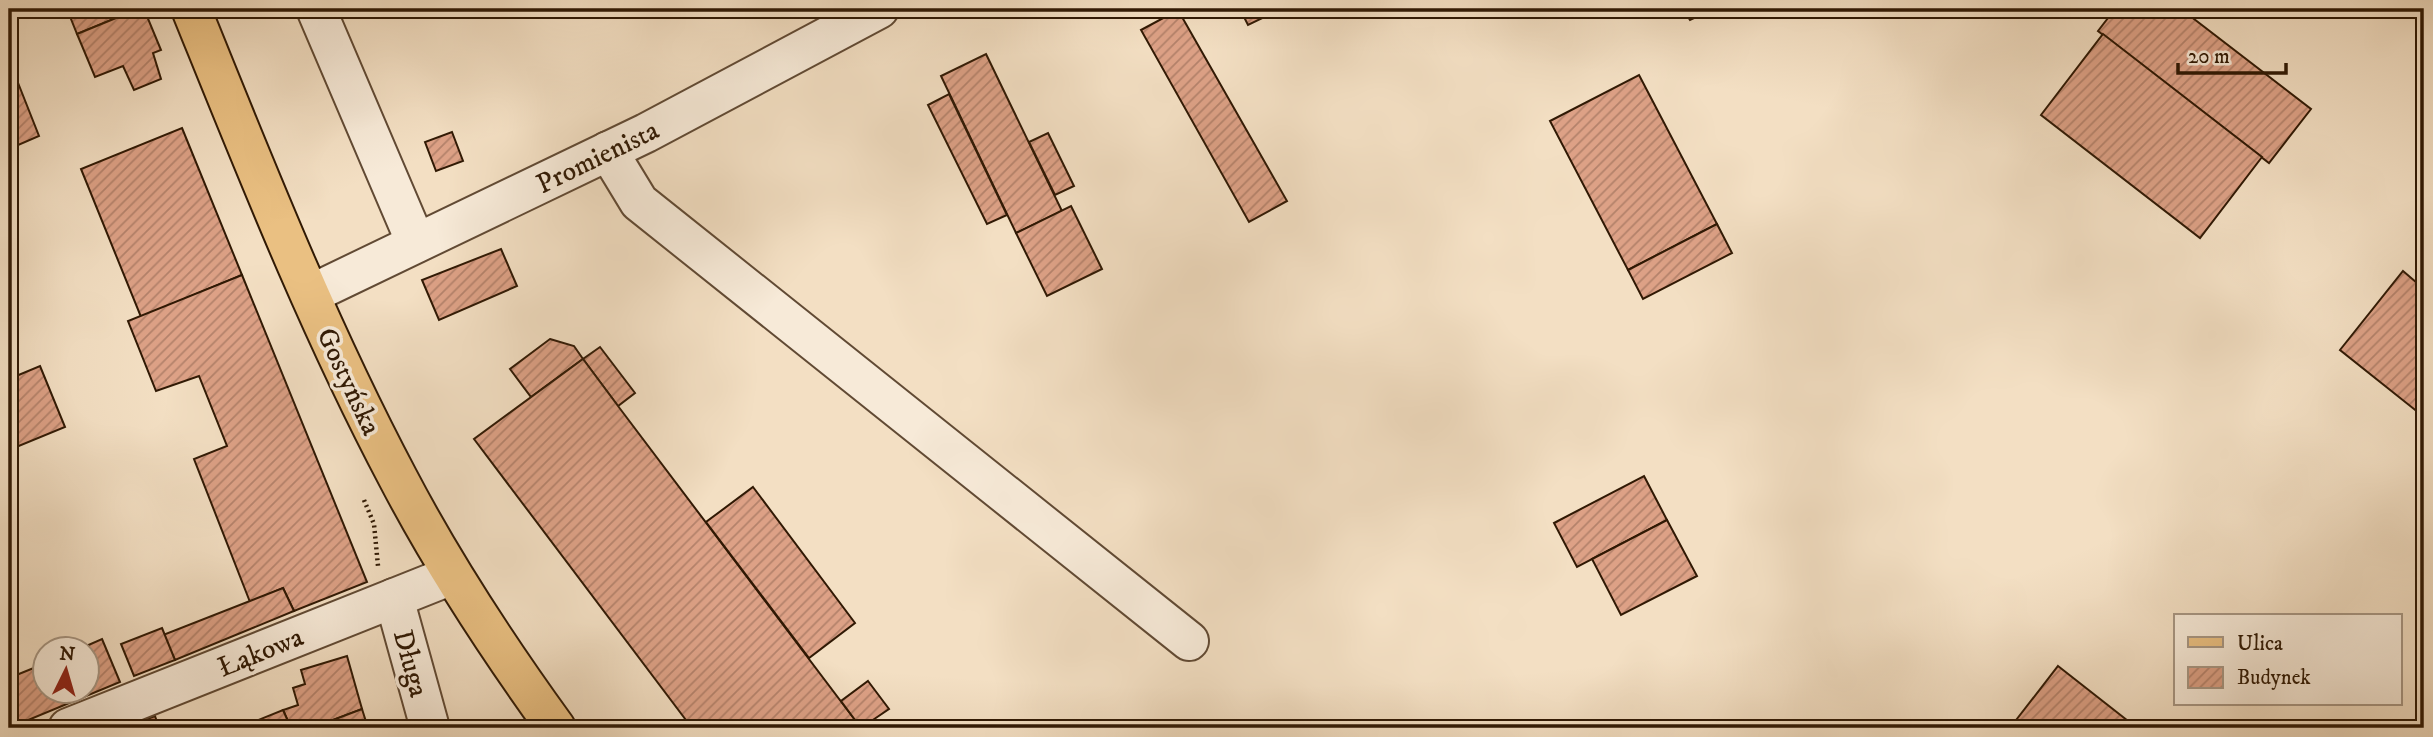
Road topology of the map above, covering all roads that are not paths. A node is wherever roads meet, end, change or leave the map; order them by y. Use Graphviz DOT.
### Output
graph roads {
  1 [pos="191,9"];
  2 [pos="316,9"];
  3 [pos="880,9"];
  4 [pos="608,151"];
  5 [pos="416,243"];
  6 [pos="311,294"];
  7 [pos="452,575"];
  8 [pos="394,598"];
  9 [pos="1189,641"];
  10 [pos="68,728"];
  11 [pos="430,728"];
  12 [pos="556,728"];
  1 -- 6 [label="main road, Gostyńska"];
  2 -- 5 [label="street"];
  3 -- 4 [label="street, Promienista"];
  4 -- 5 [label="street, Promienista"];
  4 -- 9 [label="street"];
  5 -- 6 [label="street, Promienista"];
  6 -- 7 [label="main road, Gostyńska"];
  7 -- 8 [label="street, Łąkowa"];
  7 -- 12 [label="main road, Gostyńska"];
  8 -- 10 [label="street, Łąkowa"];
  8 -- 11 [label="street, Długa"];
}
